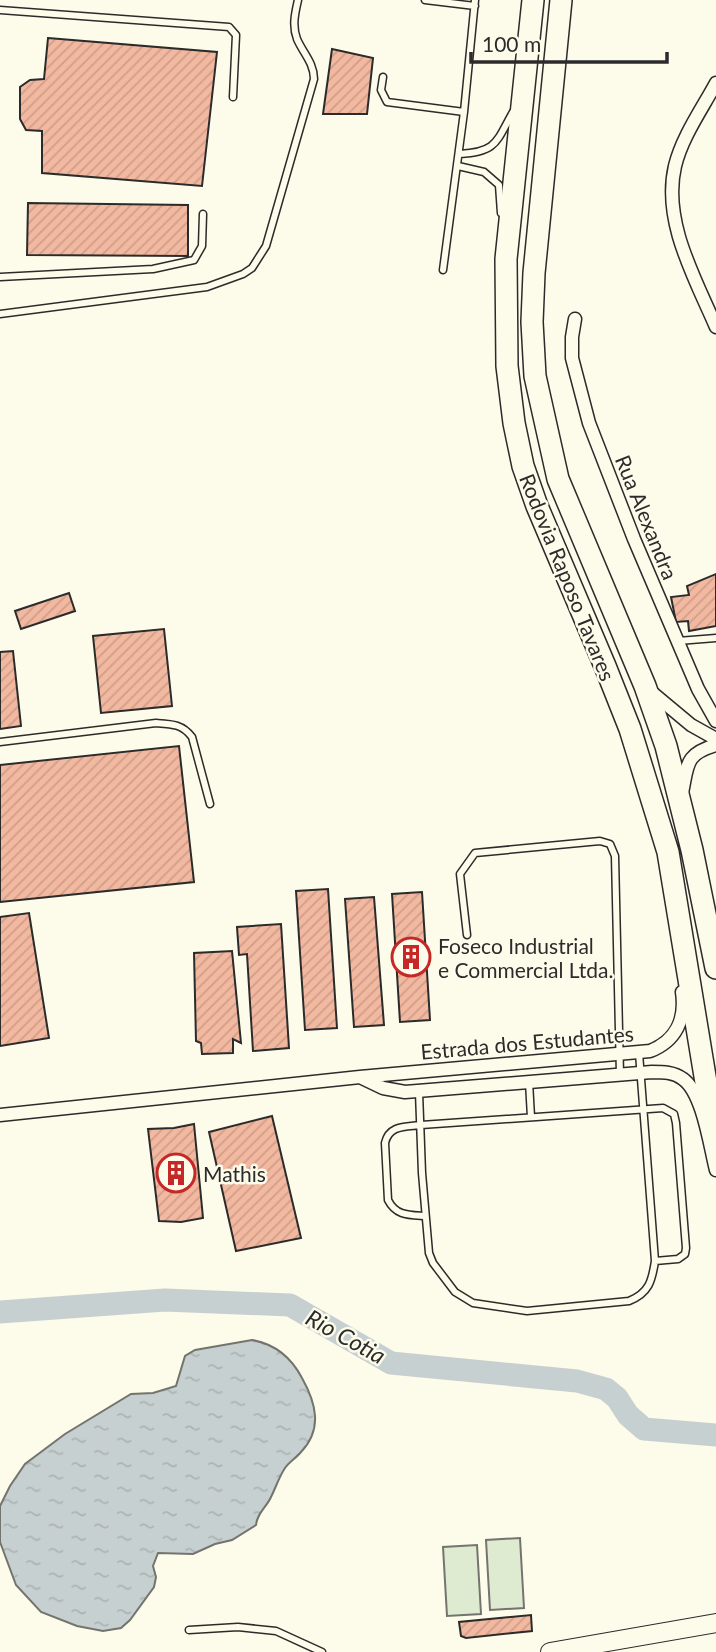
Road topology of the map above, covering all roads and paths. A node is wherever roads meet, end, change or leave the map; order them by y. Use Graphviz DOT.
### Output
graph roads {
  1 [pos="298,0"];
  2 [pos="425,0"];
  3 [pos="533,0"];
  4 [pos="561,0"];
  5 [pos="475,3"];
  6 [pos="0,10"];
  7 [pos="383,77"];
  8 [pos="716,83"];
  9 [pos="524,92"];
  10 [pos="233,97"];
  11 [pos="464,111"];
  12 [pos="460,154"];
  13 [pos="458,166"];
  14 [pos="203,214"];
  15 [pos="500,221"];
  16 [pos="499,247"];
  17 [pos="443,270"];
  18 [pos="0,276"];
  19 [pos="0,314"];
  20 [pos="505,318"];
  21 [pos="575,319"];
  22 [pos="716,327"];
  23 [pos="716,638"];
  24 [pos="678,641"];
  25 [pos="645,686"];
  26 [pos="716,721"];
  27 [pos="716,739"];
  28 [pos="0,742"];
  29 [pos="716,745"];
  30 [pos="680,800"];
  31 [pos="210,804"];
  32 [pos="668,852"];
  33 [pos="467,935"];
  34 [pos="716,968"];
  35 [pos="639,1053"];
  36 [pos="620,1054"];
  37 [pos="417,1071"];
  38 [pos="641,1073"];
  39 [pos="620,1075"];
  40 [pos="360,1077"];
  41 [pos="529,1083"];
  42 [pos="419,1091"];
  43 [pos="643,1109"];
  44 [pos="0,1115"];
  45 [pos="531,1117"];
  46 [pos="421,1125"];
  47 [pos="716,1143"];
  48 [pos="716,1170"];
  49 [pos="425,1216"];
  50 [pos="655,1261"];
  51 [pos="716,1623"];
  52 [pos="189,1630"];
  53 [pos="616,1646"];
  54 [pos="322,1652"];
  55 [pos="554,1652"];
  1 -- 19 [label="lane"];
  2 -- 5 [label="lane"];
  3 -- 9 [label="highway, Rodovia Raposo Tavares"];
  4 -- 25 [label="highway, Rodovia Raposo Tavares"];
  5 -- 11 [label="lane"];
  6 -- 10 [label="lane"];
  7 -- 11 [label="lane"];
  8 -- 22 [label="street"];
  9 -- 12 [label="lane"];
  9 -- 20 [label="highway, Rodovia Raposo Tavares"];
  11 -- 12 [label="lane"];
  12 -- 13 [label="lane"];
  13 -- 15 [label="lane"];
  13 -- 17 [label="lane"];
  14 -- 18 [label="lane"];
  16 -- 20 [label="lane"];
  20 -- 32 [label="highway, Rodovia Raposo Tavares"];
  21 -- 24 [label="street, Rua Alexandra"];
  23 -- 24 [label="lane"];
  24 -- 26 [label="street, Rua Alexandra"];
  25 -- 27 [label="street"];
  25 -- 30 [label="highway, Rodovia Raposo Tavares"];
  28 -- 31 [label="lane"];
  29 -- 30 [label="street"];
  30 -- 34 [label="highway, Rodovia Raposo Tavares"];
  32 -- 35 [label="street, Estrada dos Estudantes"];
  32 -- 47 [label="highway, Rodovia Raposo Tavares"];
  33 -- 36 [label="lane"];
  35 -- 36 [label="street, Estrada dos Estudantes"];
  35 -- 38 [label="lane"];
  36 -- 37 [label="street, Estrada dos Estudantes"];
  36 -- 39 [label="lane"];
  37 -- 40 [label="street, Estrada dos Estudantes"];
  37 -- 42 [label="street"];
  38 -- 39 [label="street, Estrada dos Estudantes"];
  38 -- 43 [label="lane"];
  38 -- 48 [label="street, Estrada dos Estudantes"];
  39 -- 41 [label="street, Estrada dos Estudantes"];
  40 -- 42 [label="street, Estrada dos Estudantes"];
  40 -- 44 [label="street, Estrada dos Estudantes"];
  41 -- 42 [label="street, Estrada dos Estudantes"];
  41 -- 45 [label="lane"];
  42 -- 46 [label="lane"];
  43 -- 45 [label="lane"];
  43 -- 50 [label="lane"];
  43 -- 50 [label="lane"];
  45 -- 46 [label="lane"];
  46 -- 49 [label="lane"];
  46 -- 49 [label="lane"];
  49 -- 50 [label="lane"];
  51 -- 53 [label="main road"];
  52 -- 54 [label="lane"];
  53 -- 55 [label="main road"];
}
